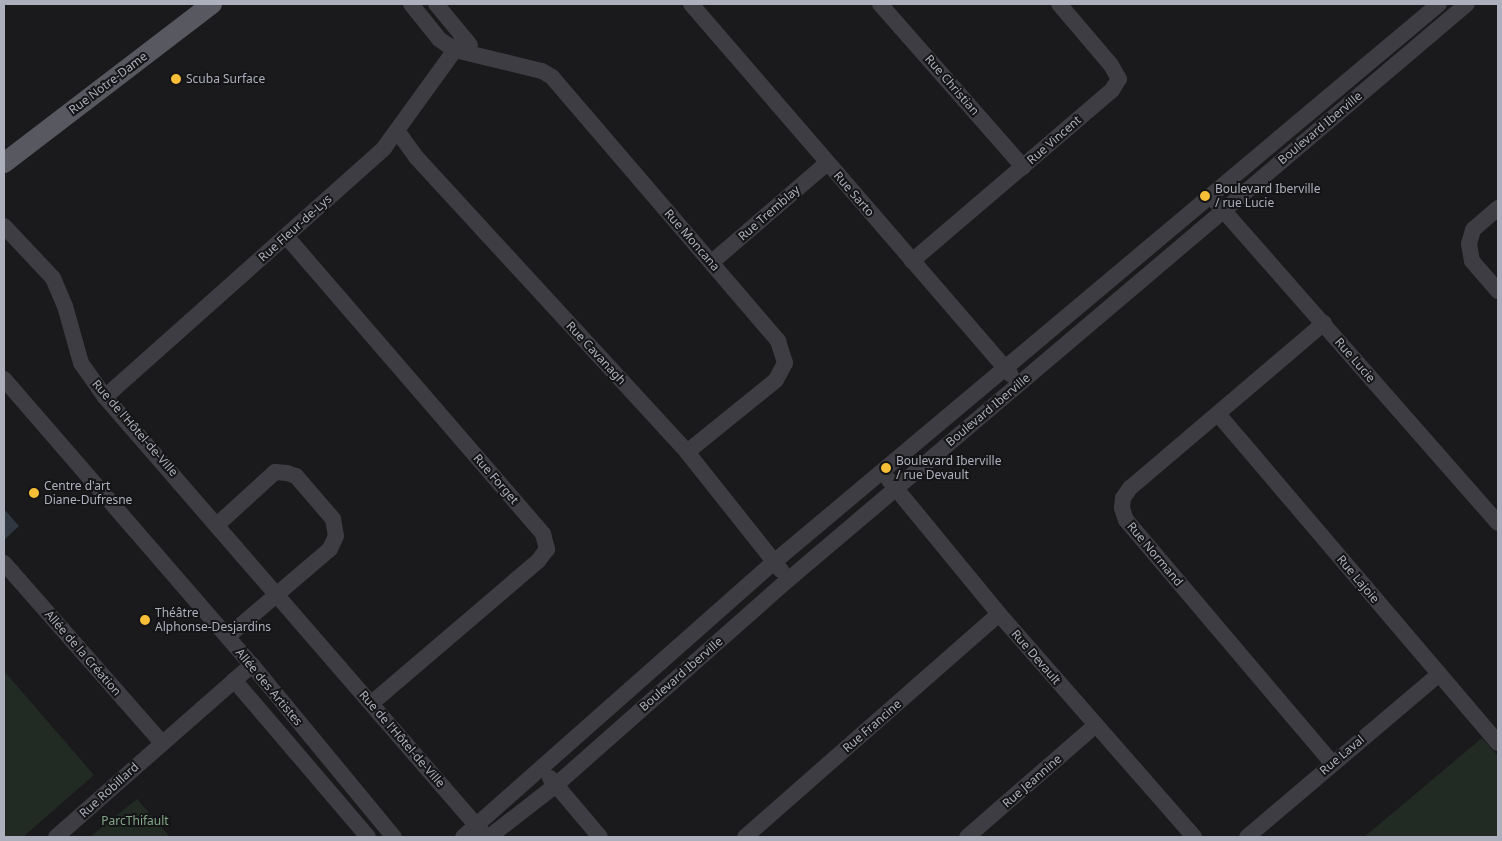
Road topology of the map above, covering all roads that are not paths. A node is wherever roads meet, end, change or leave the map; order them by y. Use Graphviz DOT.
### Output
graph roads {
  1 [pos="212,4"];
  2 [pos="411,4"];
  3 [pos="436,4"];
  4 [pos="691,4"];
  5 [pos="880,4"];
  6 [pos="1059,4"];
  7 [pos="1438,4"];
  8 [pos="1466,4"];
  9 [pos="459,44"];
  10 [pos="398,132"];
  11 [pos="4,163"];
  12 [pos="827,163"];
  13 [pos="1024,166"];
  14 [pos="1212,198"];
  15 [pos="1498,208"];
  16 [pos="1223,210"];
  17 [pos="4,226"];
  18 [pos="286,236"];
  19 [pos="912,261"];
  20 [pos="712,262"];
  21 [pos="1498,291"];
  22 [pos="1324,323"];
  23 [pos="1004,367"];
  24 [pos="4,379"];
  25 [pos="1018,384"];
  26 [pos="105,397"];
  27 [pos="1218,414"];
  28 [pos="687,452"];
  29 [pos="883,473"];
  30 [pos="896,488"];
  31 [pos="1498,523"];
  32 [pos="218,524"];
  33 [pos="774,562"];
  34 [pos="4,563"];
  35 [pos="788,580"];
  36 [pos="277,595"];
  37 [pos="999,614"];
  38 [pos="227,637"];
  39 [pos="252,665"];
  40 [pos="1439,674"];
  41 [pos="234,680"];
  42 [pos="372,703"];
  43 [pos="1096,725"];
  44 [pos="162,743"];
  45 [pos="1498,743"];
  46 [pos="1332,763"];
  47 [pos="543,768"];
  48 [pos="556,785"];
  49 [pos="484,833"];
  50 [pos="56,837"];
  51 [pos="368,837"];
  52 [pos="394,837"];
  53 [pos="463,837"];
  54 [pos="600,837"];
  55 [pos="745,837"];
  56 [pos="967,837"];
  57 [pos="1194,837"];
  58 [pos="1247,837"];
  1 -- 11 [label="main road, Rue Notre-Dame"];
  2 -- 9 [label="street, Rue Moncana"];
  3 -- 9 [label="street"];
  4 -- 12 [label="street, Rue Sarto"];
  5 -- 13 [label="street, Rue Christian"];
  6 -- 13 [label="street, Rue Vincent"];
  7 -- 14 [label="street, Boulevard Iberville"];
  8 -- 16 [label="street, Boulevard Iberville"];
  9 -- 10 [label="street, Rue Fleur-de-Lys"];
  9 -- 20 [label="street, Rue Moncana"];
  10 -- 18 [label="street, Rue Fleur-de-Lys"];
  10 -- 28 [label="street, Rue Cavanagh"];
  12 -- 19 [label="street, Rue Sarto"];
  12 -- 20 [label="street, Rue Tremblay"];
  13 -- 19 [label="street, Rue Vincent"];
  14 -- 16 [label="street, Rue Lucie"];
  14 -- 23 [label="street, Boulevard Iberville"];
  15 -- 21 [label="street"];
  16 -- 22 [label="street, Rue Lucie"];
  16 -- 25 [label="street, Boulevard Iberville"];
  17 -- 26 [label="street, Rue de l'Hôtel-de-Ville"];
  18 -- 26 [label="street, Rue Fleur-de-Lys"];
  18 -- 42 [label="street, Rue Forget"];
  19 -- 23 [label="street, Rue Sarto"];
  20 -- 28 [label="street, Rue Moncana"];
  22 -- 27 [label="street, Rue Normand"];
  22 -- 31 [label="street, Rue Lucie"];
  23 -- 25 [label="street, Rue Sarto"];
  23 -- 29 [label="street, Boulevard Iberville"];
  24 -- 38 [label="street, Allée des Artistes"];
  25 -- 30 [label="street, Boulevard Iberville"];
  26 -- 32 [label="street, Rue de l'Hôtel-de-Ville"];
  27 -- 40 [label="street, Rue Lajoie"];
  27 -- 46 [label="street, Rue Normand"];
  28 -- 33 [label="street, Rue Cavanagh"];
  29 -- 30 [label="street, Rue Devault"];
  29 -- 33 [label="street, Boulevard Iberville"];
  30 -- 35 [label="street, Boulevard Iberville"];
  30 -- 37 [label="street, Rue Devault"];
  32 -- 36 [label="street, Rue de l'Hôtel-de-Ville"];
  32 -- 36 [label="street"];
  33 -- 35 [label="street, Rue Cavanagh"];
  33 -- 47 [label="street, Boulevard Iberville"];
  34 -- 44 [label="street, Allée de la Création"];
  35 -- 48 [label="street, Boulevard Iberville"];
  36 -- 38 [label="street"];
  36 -- 42 [label="street, Rue de l'Hôtel-de-Ville"];
  37 -- 43 [label="street, Rue Devault"];
  37 -- 55 [label="street, Rue Francine"];
  38 -- 39 [label="street, Allée des Artistes"];
  39 -- 41 [label="street, Rue Robillard"];
  39 -- 52 [label="street, Allée des Artistes"];
  40 -- 45 [label="street, Rue Lajoie"];
  40 -- 46 [label="street, Rue Laval"];
  41 -- 44 [label="street, Rue Robillard"];
  41 -- 51 [label="street"];
  42 -- 49 [label="street, Rue de l'Hôtel-de-Ville"];
  43 -- 56 [label="street, Rue Jeannine"];
  43 -- 57 [label="street, Rue Devault"];
  44 -- 50 [label="street, Rue Robillard"];
  46 -- 58 [label="street, Rue Laval"];
  47 -- 48 [label="street"];
  47 -- 49 [label="street, Boulevard Iberville"];
  48 -- 49 [label="street, Boulevard Iberville"];
  48 -- 54 [label="street"];
  49 -- 53 [label="street, Boulevard Iberville"];
}
